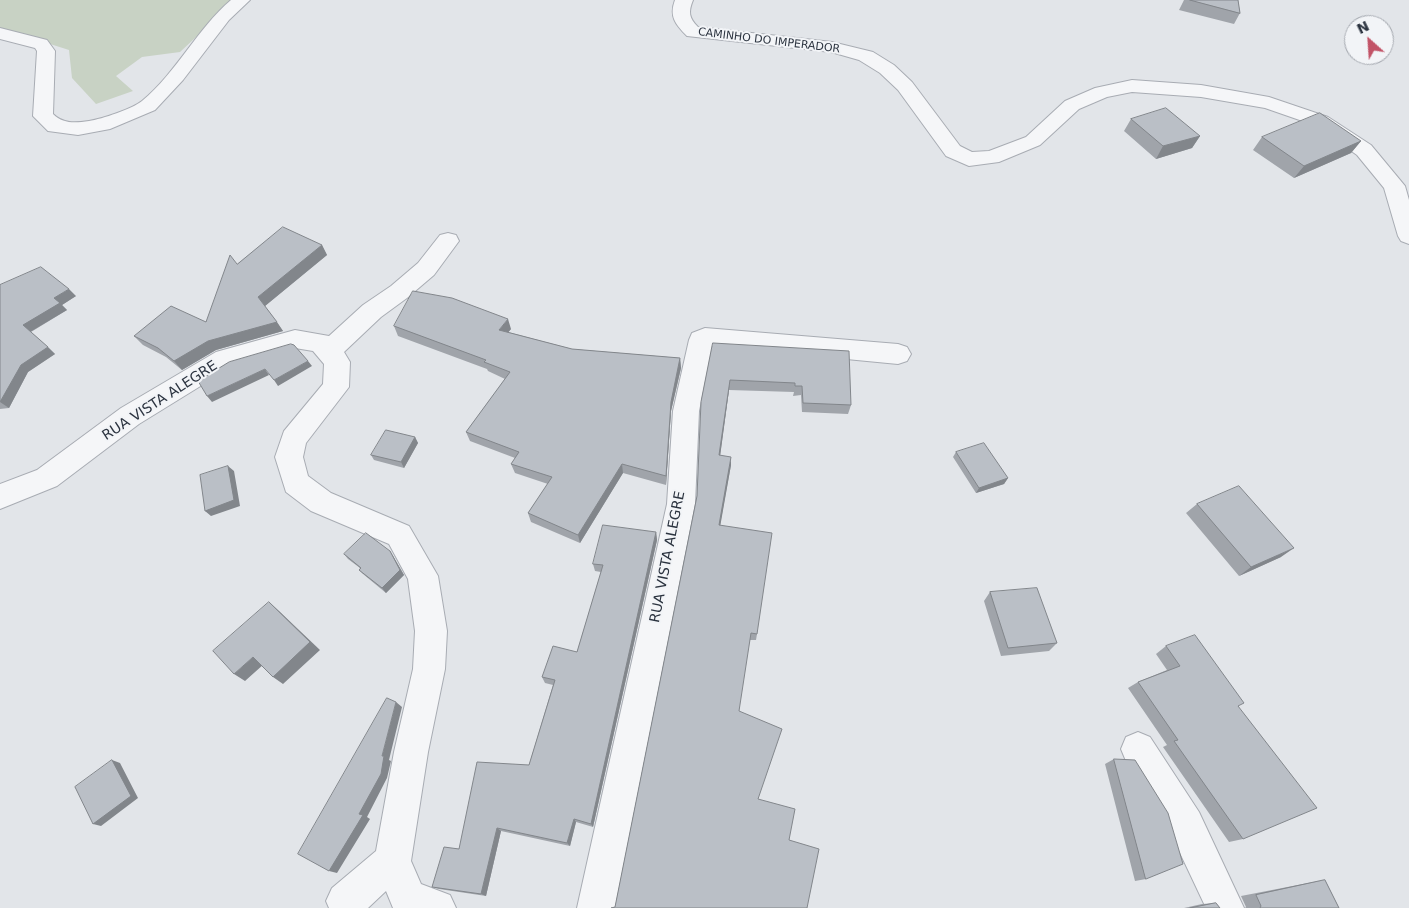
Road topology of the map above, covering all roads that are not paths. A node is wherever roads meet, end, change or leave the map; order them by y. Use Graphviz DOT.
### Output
graph roads {
  1 [pos="241,0"];
  2 [pos="684,0"];
  3 [pos="0,33"];
  4 [pos="1409,236"];
  5 [pos="448,242"];
  6 [pos="328,352"];
  7 [pos="898,354"];
  8 [pos="0,497"];
  9 [pos="1138,749"];
  10 [pos="393,861"];
  11 [pos="350,908"];
  12 [pos="437,908"];
  13 [pos="596,908"];
  14 [pos="1225,908"];
  1 -- 3 [label="street"];
  2 -- 4 [label="street, CAMINHO DO IMPERADOR"];
  5 -- 6 [label="street"];
  6 -- 8 [label="street, RUA VISTA ALEGRE"];
  6 -- 10 [label="street"];
  7 -- 13 [label="street, RUA VISTA ALEGRE"];
  9 -- 14 [label="street"];
  10 -- 11 [label="street"];
  10 -- 12 [label="street"];
}
